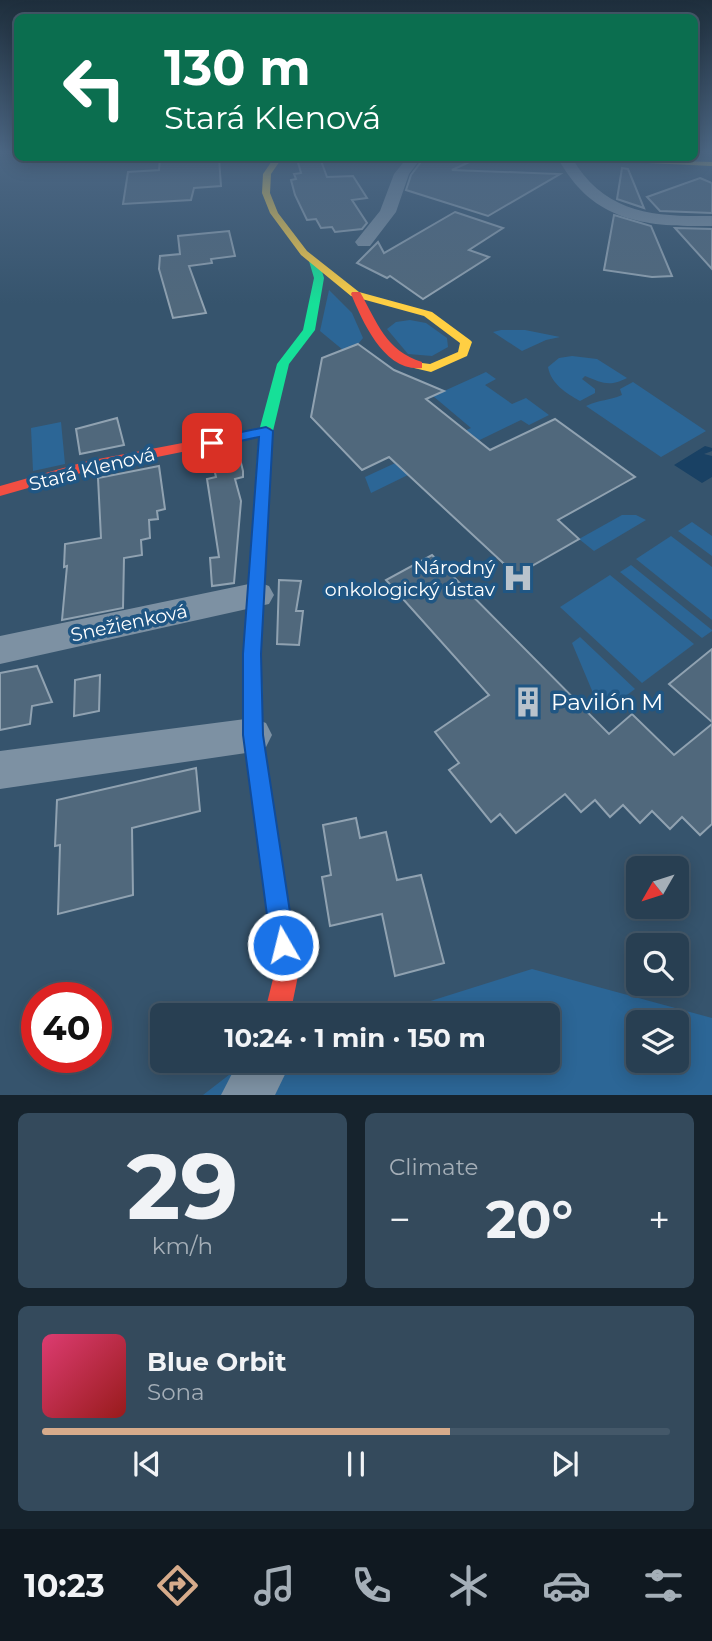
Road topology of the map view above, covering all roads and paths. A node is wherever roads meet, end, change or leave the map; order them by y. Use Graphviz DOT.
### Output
graph roads {
  1 [pos="270,202"];
  2 [pos="392,202"];
  3 [pos="604,202"];
  4 [pos="712,221"];
  5 [pos="364,242"];
  6 [pos="314,261"];
  7 [pos="356,294"];
  8 [pos="266,431"];
  9 [pos="0,491"];
  10 [pos="258,595"];
  11 [pos="0,650"];
  12 [pos="253,735"];
  13 [pos="0,770"];
  14 [pos="280,1003"];
  15 [pos="260,1073"];
  16 [pos="247,1095"];
  1 -- 6 [label="street"];
  2 -- 5 [label="street"];
  3 -- 4 [label="street"];
  6 -- 7 [label="street"];
  6 -- 8 [label="street"];
  7 -- 7 [label="street"];
  8 -- 9 [label="street, Stará Klenová"];
  8 -- 10 [label="street"];
  10 -- 11 [label="street, Snežienková"];
  10 -- 12 [label="street"];
  12 -- 13 [label="street"];
  12 -- 14 [label="street"];
  15 -- 16 [label="street"];
}
